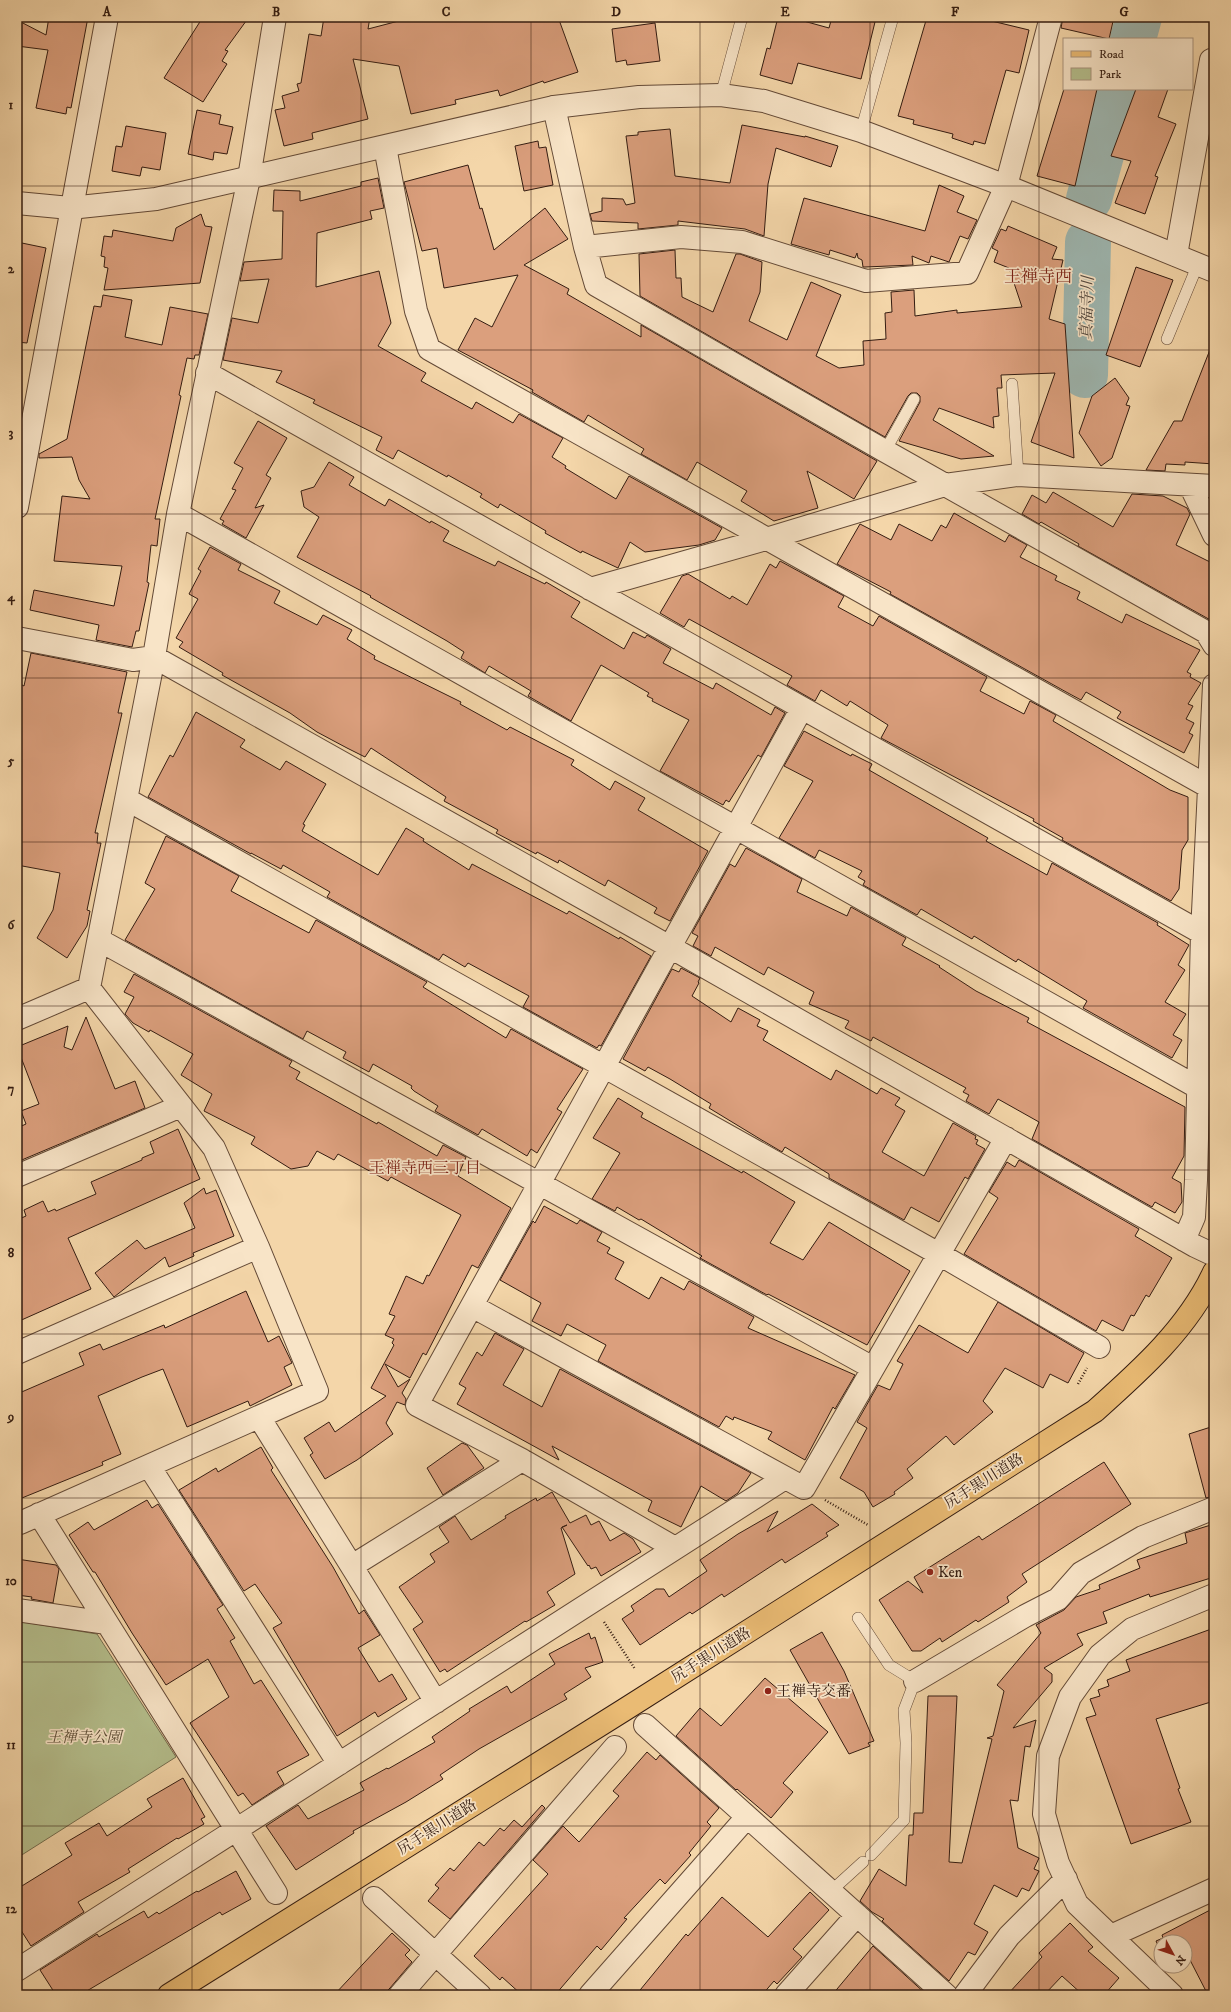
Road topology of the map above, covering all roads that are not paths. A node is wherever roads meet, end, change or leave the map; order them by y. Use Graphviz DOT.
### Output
graph roads {
  1 [pos="107,17"];
  2 [pos="276,17"];
  3 [pos="742,17"];
  4 [pos="893,17"];
  5 [pos="1051,17"];
  6 [pos="1211,60"];
  7 [pos="721,95"];
  8 [pos="554,107"];
  9 [pos="861,131"];
  10 [pos="385,146"];
  11 [pos="249,178"];
  12 [pos="1006,186"];
  13 [pos="17,203"];
  14 [pos="70,208"];
  15 [pos="585,247"];
  16 [pos="1176,255"];
  17 [pos="1206,268"];
  18 [pos="1167,339"];
  19 [pos="207,373"];
  20 [pos="1012,384"];
  21 [pos="914,399"];
  22 [pos="885,451"];
  23 [pos="1018,475"];
  24 [pos="945,485"];
  25 [pos="1190,485"];
  26 [pos="1214,486"];
  27 [pos="17,507"];
  28 [pos="178,514"];
  29 [pos="1214,535"];
  30 [pos="766,539"];
  31 [pos="590,589"];
  32 [pos="17,638"];
  33 [pos="1214,645"];
  34 [pos="154,657"];
  35 [pos="1214,685"];
  36 [pos="802,708"];
  37 [pos="1208,787"];
  38 [pos="126,799"];
  39 [pos="736,827"];
  40 [pos="1202,933"];
  41 [pos="99,940"];
  42 [pos="670,947"];
  43 [pos="89,988"];
  44 [pos="17,1019"];
  45 [pos="604,1067"];
  46 [pos="1197,1087"];
  47 [pos="181,1106"];
  48 [pos="1006,1138"];
  49 [pos="17,1176"];
  50 [pos="539,1184"];
  51 [pos="1184,1240"];
  52 [pos="258,1247"];
  53 [pos="939,1254"];
  54 [pos="1214,1255"];
  55 [pos="1214,1272"];
  56 [pos="472,1306"];
  57 [pos="1099,1347"];
  58 [pos="17,1353"];
  59 [pos="873,1368"];
  60 [pos="259,1417"];
  61 [pos="522,1460"];
  62 [pos="149,1466"];
  63 [pos="785,1478"];
  64 [pos="1214,1508"];
  65 [pos="39,1514"];
  66 [pos="17,1522"];
  67 [pos="675,1548"];
  68 [pos="352,1566"];
  69 [pos="1214,1595"];
  70 [pos="17,1610"];
  71 [pos="858,1618"];
  72 [pos="107,1623"];
  73 [pos="915,1681"];
  74 [pos="436,1702"];
  75 [pos="645,1725"];
  76 [pos="616,1747"];
  77 [pos="339,1764"];
  78 [pos="747,1817"];
  79 [pos="237,1829"];
  80 [pos="1066,1879"];
  81 [pos="1214,1889"];
  82 [pos="276,1892"];
  83 [pos="830,1892"];
  84 [pos="374,1898"];
  85 [pos="857,1915"];
  86 [pos="1111,1936"];
  87 [pos="435,1955"];
  88 [pos="17,1970"];
  89 [pos="169,1995"];
  90 [pos="400,1995"];
  91 [pos="480,1995"];
  92 [pos="590,1995"];
  93 [pos="786,1995"];
  94 [pos="946,1995"];
  95 [pos="965,1995"];
  96 [pos="1172,1995"];
  1 -- 14 [label="street"];
  2 -- 11 [label="street"];
  3 -- 7 [label="lane"];
  4 -- 9 [label="lane"];
  5 -- 12 [label="street"];
  6 -- 16 [label="street"];
  7 -- 8 [label="street"];
  7 -- 9 [label="street"];
  8 -- 10 [label="street"];
  8 -- 15 [label="street"];
  9 -- 12 [label="street"];
  10 -- 11 [label="street"];
  10 -- 30 [label="street"];
  11 -- 14 [label="street"];
  11 -- 19 [label="street"];
  12 -- 15 [label="street"];
  12 -- 16 [label="street"];
  13 -- 14 [label="street"];
  14 -- 27 [label="street"];
  15 -- 22 [label="street"];
  16 -- 17 [label="street"];
  17 -- 18 [label="lane"];
  19 -- 28 [label="street"];
  19 -- 31 [label="street"];
  20 -- 23 [label="lane"];
  21 -- 22 [label="lane"];
  22 -- 24 [label="street"];
  23 -- 24 [label="street"];
  23 -- 25 [label="street"];
  24 -- 30 [label="street"];
  24 -- 33 [label="street"];
  25 -- 26 [label="street"];
  25 -- 29 [label="street"];
  28 -- 34 [label="street"];
  28 -- 39 [label="street"];
  30 -- 31 [label="street"];
  30 -- 37 [label="street"];
  31 -- 36 [label="street"];
  32 -- 34 [label="street"];
  34 -- 38 [label="street"];
  34 -- 42 [label="street"];
  35 -- 37 [label="street"];
  36 -- 39 [label="street"];
  36 -- 40 [label="street"];
  37 -- 40 [label="street"];
  38 -- 41 [label="street"];
  38 -- 45 [label="street"];
  39 -- 42 [label="street"];
  39 -- 46 [label="street"];
  40 -- 46 [label="street"];
  41 -- 43 [label="street"];
  41 -- 50 [label="street"];
  42 -- 45 [label="street"];
  42 -- 48 [label="street"];
  43 -- 44 [label="street"];
  43 -- 47 [label="street"];
  45 -- 50 [label="street"];
  45 -- 53 [label="street"];
  46 -- 51 [label="street"];
  47 -- 49 [label="street"];
  47 -- 52 [label="street"];
  48 -- 51 [label="street"];
  48 -- 53 [label="street"];
  50 -- 56 [label="street"];
  50 -- 59 [label="street"];
  51 -- 54 [label="street"];
  52 -- 58 [label="street"];
  52 -- 60 [label="street"];
  53 -- 57 [label="street"];
  53 -- 59 [label="street"];
  55 -- 89 [label="main road, 尻手黒川道路"];
  56 -- 61 [label="street"];
  56 -- 63 [label="street"];
  59 -- 63 [label="street"];
  60 -- 62 [label="street"];
  60 -- 68 [label="street"];
  61 -- 67 [label="street"];
  61 -- 68 [label="street"];
  62 -- 65 [label="street"];
  62 -- 77 [label="street"];
  63 -- 67 [label="street"];
  64 -- 73 [label="street"];
  65 -- 66 [label="street"];
  65 -- 72 [label="street"];
  67 -- 74 [label="street"];
  68 -- 74 [label="street"];
  69 -- 80 [label="street"];
  70 -- 72 [label="street"];
  71 -- 73 [label="lane"];
  72 -- 79 [label="street"];
  73 -- 83 [label="lane"];
  74 -- 77 [label="street"];
  75 -- 78 [label="street"];
  76 -- 87 [label="street"];
  77 -- 79 [label="street"];
  78 -- 83 [label="street"];
  78 -- 92 [label="street"];
  79 -- 82 [label="street"];
  79 -- 88 [label="street"];
  80 -- 86 [label="street"];
  80 -- 95 [label="street"];
  81 -- 86 [label="street"];
  83 -- 85 [label="street"];
  84 -- 87 [label="street"];
  85 -- 93 [label="street"];
  85 -- 94 [label="street"];
  86 -- 96 [label="street"];
  87 -- 90 [label="street"];
  87 -- 91 [label="street"];
}
